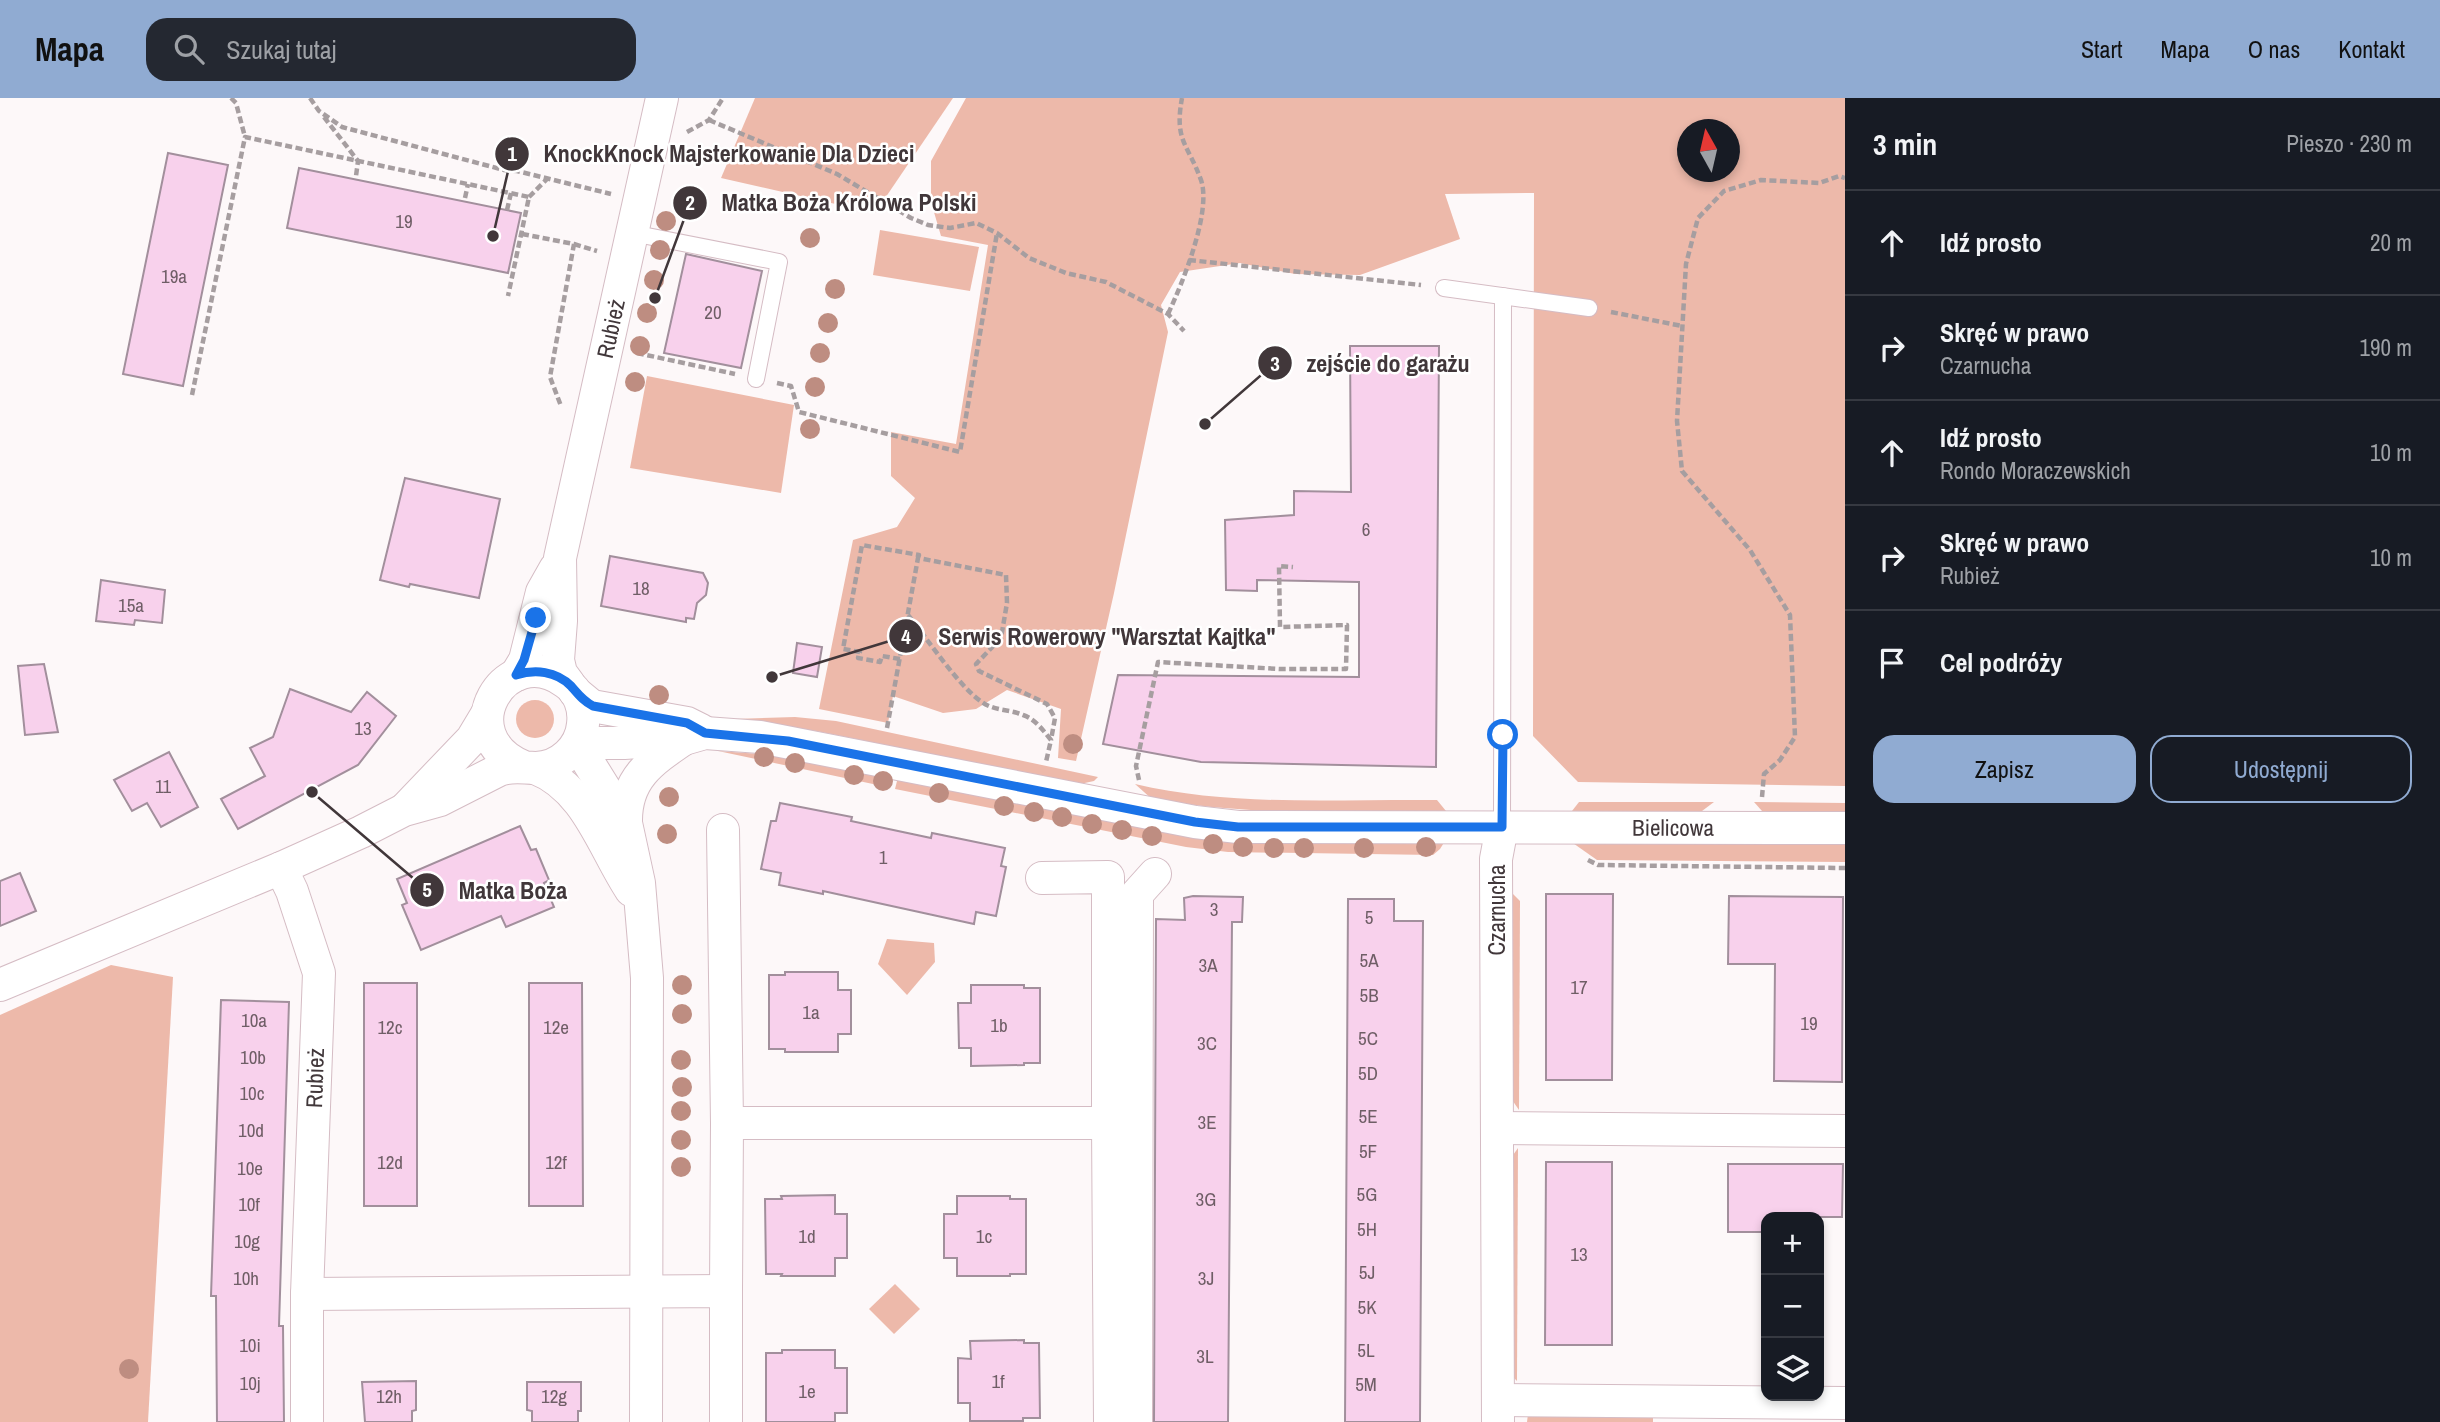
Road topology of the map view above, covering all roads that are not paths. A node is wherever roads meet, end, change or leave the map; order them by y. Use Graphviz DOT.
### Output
graph roads {
  1 [pos="662,98"];
  2 [pos="632,233"];
  3 [pos="1444,288"];
  4 [pos="1503,296"];
  5 [pos="1589,308"];
  6 [pos="756,379"];
  7 [pos="560,558"];
  8 [pos="516,675"];
  9 [pos="572,688"];
  10 [pos="487,714"];
  11 [pos="694,736"];
  12 [pos="578,742"];
  13 [pos="529,767"];
  14 [pos="404,810"];
  15 [pos="626,823"];
  16 [pos="1502,827"];
  17 [pos="1845,828"];
  18 [pos="723,830"];
  19 [pos="281,868"];
  20 [pos="1155,874"];
  21 [pos="1042,878"];
  22 [pos="641,905"];
  23 [pos="0,985"];
  24 [pos="727,1123"];
  25 [pos="1108,1123"];
  26 [pos="1497,1128"];
  27 [pos="1845,1131"];
  28 [pos="726,1291"];
  29 [pos="647,1292"];
  30 [pos="307,1294"];
  31 [pos="1845,1403"];
  32 [pos="1498,1411"];
  33 [pos="307,1422"];
  34 [pos="646,1422"];
  35 [pos="726,1422"];
  36 [pos="1110,1422"];
  37 [pos="1136,1422"];
  1 -- 2 [label="street, Rubież"];
  2 -- 6 [label="lane"];
  2 -- 7 [label="street, Rubież"];
  3 -- 4 [label="lane"];
  4 -- 5 [label="lane"];
  4 -- 16 [label="lane"];
  7 -- 8 [label="street, Rubież"];
  7 -- 9 [label="street, Rubież"];
  8 -- 9 [label="street"];
  8 -- 10 [label="street"];
  9 -- 11 [label="street"];
  9 -- 12 [label="street"];
  10 -- 13 [label="street"];
  10 -- 14 [label="street"];
  11 -- 12 [label="street"];
  11 -- 15 [label="street"];
  11 -- 16 [label="street"];
  12 -- 13 [label="street"];
  12 -- 15 [label="street"];
  13 -- 14 [label="street"];
  13 -- 22 [label="street"];
  14 -- 19 [label="street"];
  15 -- 22 [label="street"];
  16 -- 17 [label="street, Bielicowa"];
  16 -- 26 [label="street, Czarnucha"];
  18 -- 24 [label="street"];
  19 -- 23 [label="street"];
  19 -- 30 [label="street, Rubież"];
  20 -- 37 [label="street"];
  21 -- 25 [label="street"];
  22 -- 29 [label="street"];
  24 -- 25 [label="street"];
  24 -- 28 [label="street"];
  25 -- 36 [label="street"];
  26 -- 27 [label="street"];
  26 -- 32 [label="street, Czarnucha"];
  28 -- 29 [label="street"];
  28 -- 35 [label="street"];
  29 -- 30 [label="street"];
  29 -- 34 [label="street"];
  30 -- 33 [label="street, Rubież"];
  31 -- 32 [label="street"];
}
